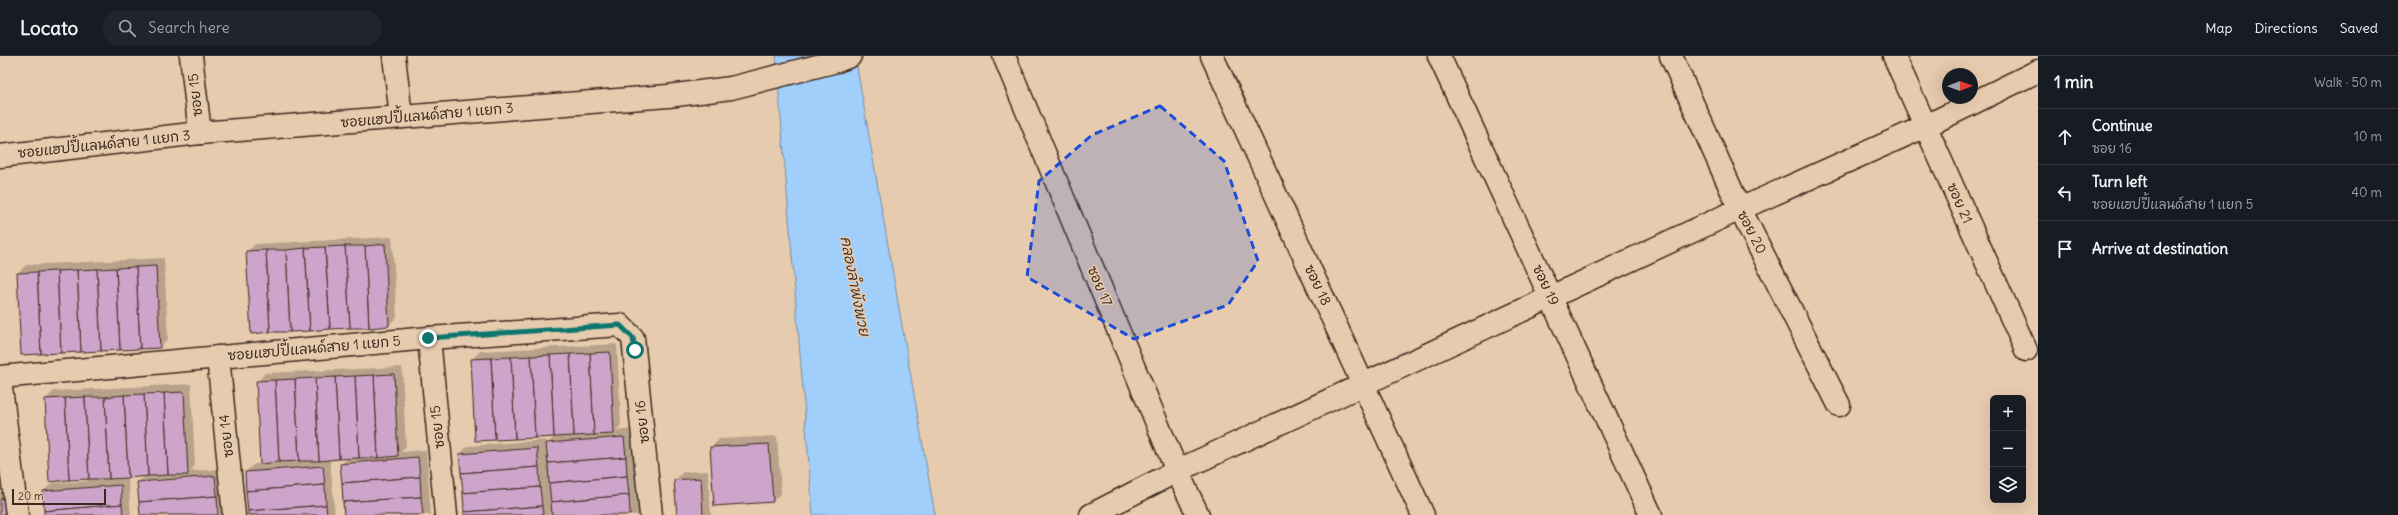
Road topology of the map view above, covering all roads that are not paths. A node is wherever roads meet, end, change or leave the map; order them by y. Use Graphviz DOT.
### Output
graph roads {
  1 [pos="191,56"];
  2 [pos="394,56"];
  3 [pos="850,56"];
  4 [pos="1004,56"];
  5 [pos="1212,56"];
  6 [pos="1439,56"];
  7 [pos="1671,56"];
  8 [pos="1894,56"];
  9 [pos="2038,72"];
  10 [pos="401,117"];
  11 [pos="1926,126"];
  12 [pos="200,133"];
  13 [pos="0,156"];
  14 [pos="1740,209"];
  15 [pos="1552,297"];
  16 [pos="627,331"];
  17 [pos="428,338"];
  18 [pos="2026,350"];
  19 [pos="218,357"];
  20 [pos="0,378"];
  21 [pos="1364,385"];
  22 [pos="1839,405"];
  23 [pos="1177,471"];
  24 [pos="17,515"];
  25 [pos="234,515"];
  26 [pos="446,515"];
  27 [pos="651,515"];
  28 [pos="1091,515"];
  29 [pos="1198,515"];
  30 [pos="1423,515"];
  31 [pos="1651,515"];
  1 -- 12 [label="street, ซอย 15"];
  2 -- 10 [label="street"];
  3 -- 10 [label="street, ซอยแฮปปี้แลนด์สาย 1 แยก 3"];
  4 -- 23 [label="street, ซอย 17"];
  5 -- 21 [label="street, ซอย 18"];
  6 -- 15 [label="street, ซอย 19"];
  7 -- 14 [label="street, ซอย 20"];
  8 -- 11 [label="street, ซอย 21"];
  9 -- 11 [label="street"];
  10 -- 12 [label="street, ซอยแฮปปี้แลนด์สาย 1 แยก 3"];
  11 -- 14 [label="street"];
  11 -- 18 [label="street, ซอย 21"];
  12 -- 13 [label="street, ซอยแฮปปี้แลนด์สาย 1 แยก 3"];
  14 -- 15 [label="street"];
  14 -- 22 [label="street, ซอย 20"];
  15 -- 21 [label="street"];
  15 -- 31 [label="street, ซอย 19"];
  16 -- 17 [label="street, ซอยแฮปปี้แลนด์สาย 1 แยก 5"];
  16 -- 27 [label="street, ซอย 16"];
  17 -- 19 [label="street, ซอยแฮปปี้แลนด์สาย 1 แยก 5"];
  17 -- 26 [label="street, ซอย 15"];
  19 -- 20 [label="street, ซอยแฮปปี้แลนด์สาย 1 แยก 5"];
  19 -- 25 [label="street, ซอย 14"];
  20 -- 24 [label="street"];
  21 -- 23 [label="street"];
  21 -- 30 [label="street, ซอย 18"];
  23 -- 28 [label="street"];
  23 -- 29 [label="street, ซอย 17"];
}
